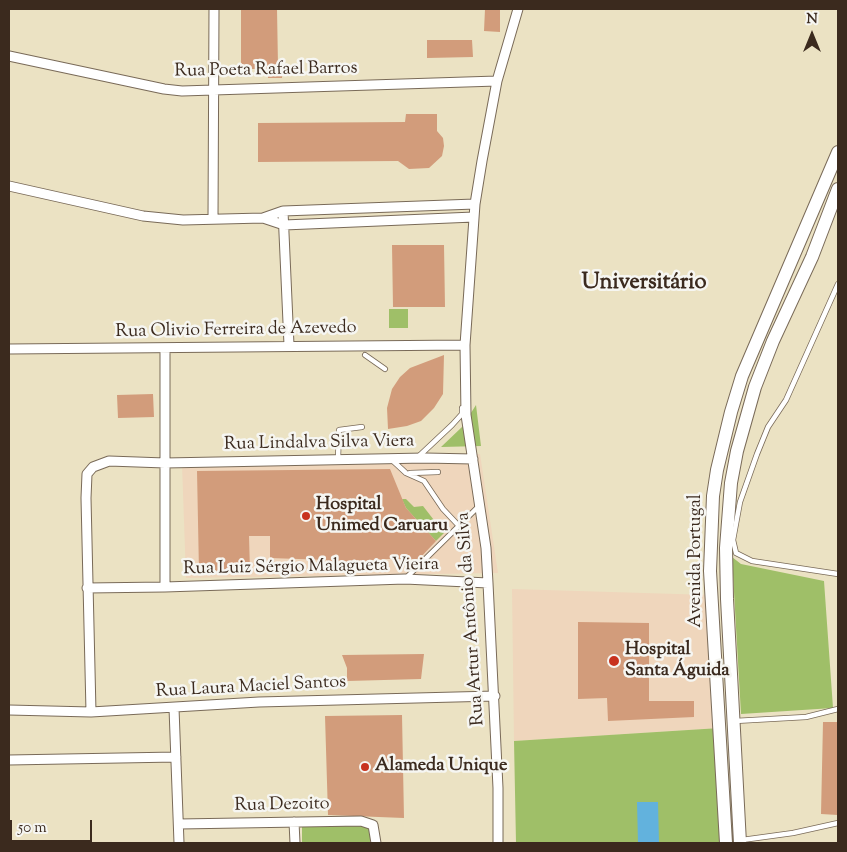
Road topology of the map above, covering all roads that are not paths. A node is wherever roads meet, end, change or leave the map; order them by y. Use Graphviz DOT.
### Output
graph roads {
  1 [pos="214,9"];
  2 [pos="518,9"];
  3 [pos="9,56"];
  4 [pos="497,81"];
  5 [pos="212,90"];
  6 [pos="838,152"];
  7 [pos="9,186"];
  8 [pos="838,189"];
  9 [pos="475,204"];
  10 [pos="835,210"];
  11 [pos="283,211"];
  12 [pos="474,217"];
  13 [pos="213,218"];
  14 [pos="263,218"];
  15 [pos="284,225"];
  16 [pos="838,284"];
  17 [pos="289,345"];
  18 [pos="465,345"];
  19 [pos="165,348"];
  20 [pos="9,349"];
  21 [pos="365,355"];
  22 [pos="384,369"];
  23 [pos="464,395"];
  24 [pos="362,427"];
  25 [pos="417,458"];
  26 [pos="473,459"];
  27 [pos="338,460"];
  28 [pos="392,460"];
  29 [pos="165,463"];
  30 [pos="717,470"];
  31 [pos="438,472"];
  32 [pos="406,473"];
  33 [pos="733,473"];
  34 [pos="480,505"];
  35 [pos="459,526"];
  36 [pos="838,574"];
  37 [pos="405,579"];
  38 [pos="488,583"];
  39 [pos="87,588"];
  40 [pos="165,588"];
  41 [pos="495,696"];
  42 [pos="174,708"];
  43 [pos="838,709"];
  44 [pos="9,710"];
  45 [pos="90,712"];
  46 [pos="734,721"];
  47 [pos="176,757"];
  48 [pos="9,760"];
  49 [pos="294,822"];
  50 [pos="838,823"];
  51 [pos="179,824"];
  52 [pos="376,839"];
  53 [pos="740,842"];
  54 [pos="179,843"];
  55 [pos="295,843"];
  56 [pos="498,843"];
  57 [pos="726,843"];
  1 -- 5 [label="street"];
  2 -- 4 [label="street, Rua Artur Antônio da Silva"];
  3 -- 5 [label="street, Rua Poeta Rafael Barros"];
  4 -- 5 [label="street, Rua Poeta Rafael Barros"];
  4 -- 9 [label="street, Rua Artur Antônio da Silva"];
  5 -- 13 [label="street"];
  6 -- 30 [label="street, Avenida Portugal"];
  7 -- 13 [label="street"];
  8 -- 10 [label="street, Avenida Portugal"];
  9 -- 11 [label="street"];
  9 -- 12 [label="street, Rua Artur Antônio da Silva"];
  10 -- 33 [label="street, Avenida Portugal"];
  11 -- 14 [label="street"];
  11 -- 15 [label="street"];
  12 -- 15 [label="street"];
  12 -- 18 [label="street, Rua Artur Antônio da Silva"];
  13 -- 14 [label="street"];
  14 -- 15 [label="street"];
  15 -- 17 [label="street"];
  16 -- 36 [label="lane"];
  17 -- 18 [label="street, Rua Olivio Ferreira de Azevedo"];
  17 -- 19 [label="street, Rua Olivio Ferreira de Azevedo"];
  18 -- 23 [label="street, Rua Artur Antônio da Silva"];
  19 -- 20 [label="street, Rua Olivio Ferreira de Azevedo"];
  19 -- 29 [label="street"];
  21 -- 22 [label="lane"];
  23 -- 25 [label="lane"];
  23 -- 26 [label="street, Rua Artur Antônio da Silva"];
  24 -- 27 [label="lane"];
  25 -- 26 [label="street, Rua Lindalva Silva Viera"];
  25 -- 28 [label="street, Rua Lindalva Silva Viera"];
  26 -- 34 [label="street, Rua Artur Antônio da Silva"];
  27 -- 28 [label="street, Rua Lindalva Silva Viera"];
  27 -- 29 [label="street, Rua Lindalva Silva Viera"];
  28 -- 32 [label="lane"];
  29 -- 39 [label="street, Rua Lindalva Silva Viera"];
  29 -- 40 [label="street"];
  30 -- 33 [label="street"];
  30 -- 57 [label="street, Avenida Portugal"];
  31 -- 32 [label="lane"];
  32 -- 35 [label="lane"];
  33 -- 46 [label="street, Avenida Portugal"];
  34 -- 35 [label="lane"];
  34 -- 38 [label="street, Rua Artur Antônio da Silva"];
  35 -- 37 [label="lane"];
  37 -- 38 [label="street, Rua Luiz Sérgio Malagueta Vieira"];
  37 -- 40 [label="street, Rua Luiz Sérgio Malagueta Vieira"];
  38 -- 41 [label="street, Rua Artur Antônio da Silva"];
  39 -- 40 [label="street, Rua Luiz Sérgio Malagueta Vieira"];
  39 -- 45 [label="street"];
  41 -- 42 [label="street, Rua Laura Maciel Santos"];
  41 -- 56 [label="street, Rua Artur Antônio da Silva"];
  42 -- 45 [label="street, Rua Laura Maciel Santos"];
  42 -- 47 [label="street"];
  43 -- 46 [label="lane"];
  44 -- 45 [label="street, Rua Laura Maciel Santos"];
  46 -- 53 [label="street, Avenida Portugal"];
  47 -- 48 [label="street"];
  47 -- 51 [label="street"];
  49 -- 51 [label="street, Rua Dezoito"];
  49 -- 52 [label="street, Rua Dezoito"];
  49 -- 55 [label="street"];
  50 -- 53 [label="lane"];
  51 -- 54 [label="street"];
}
